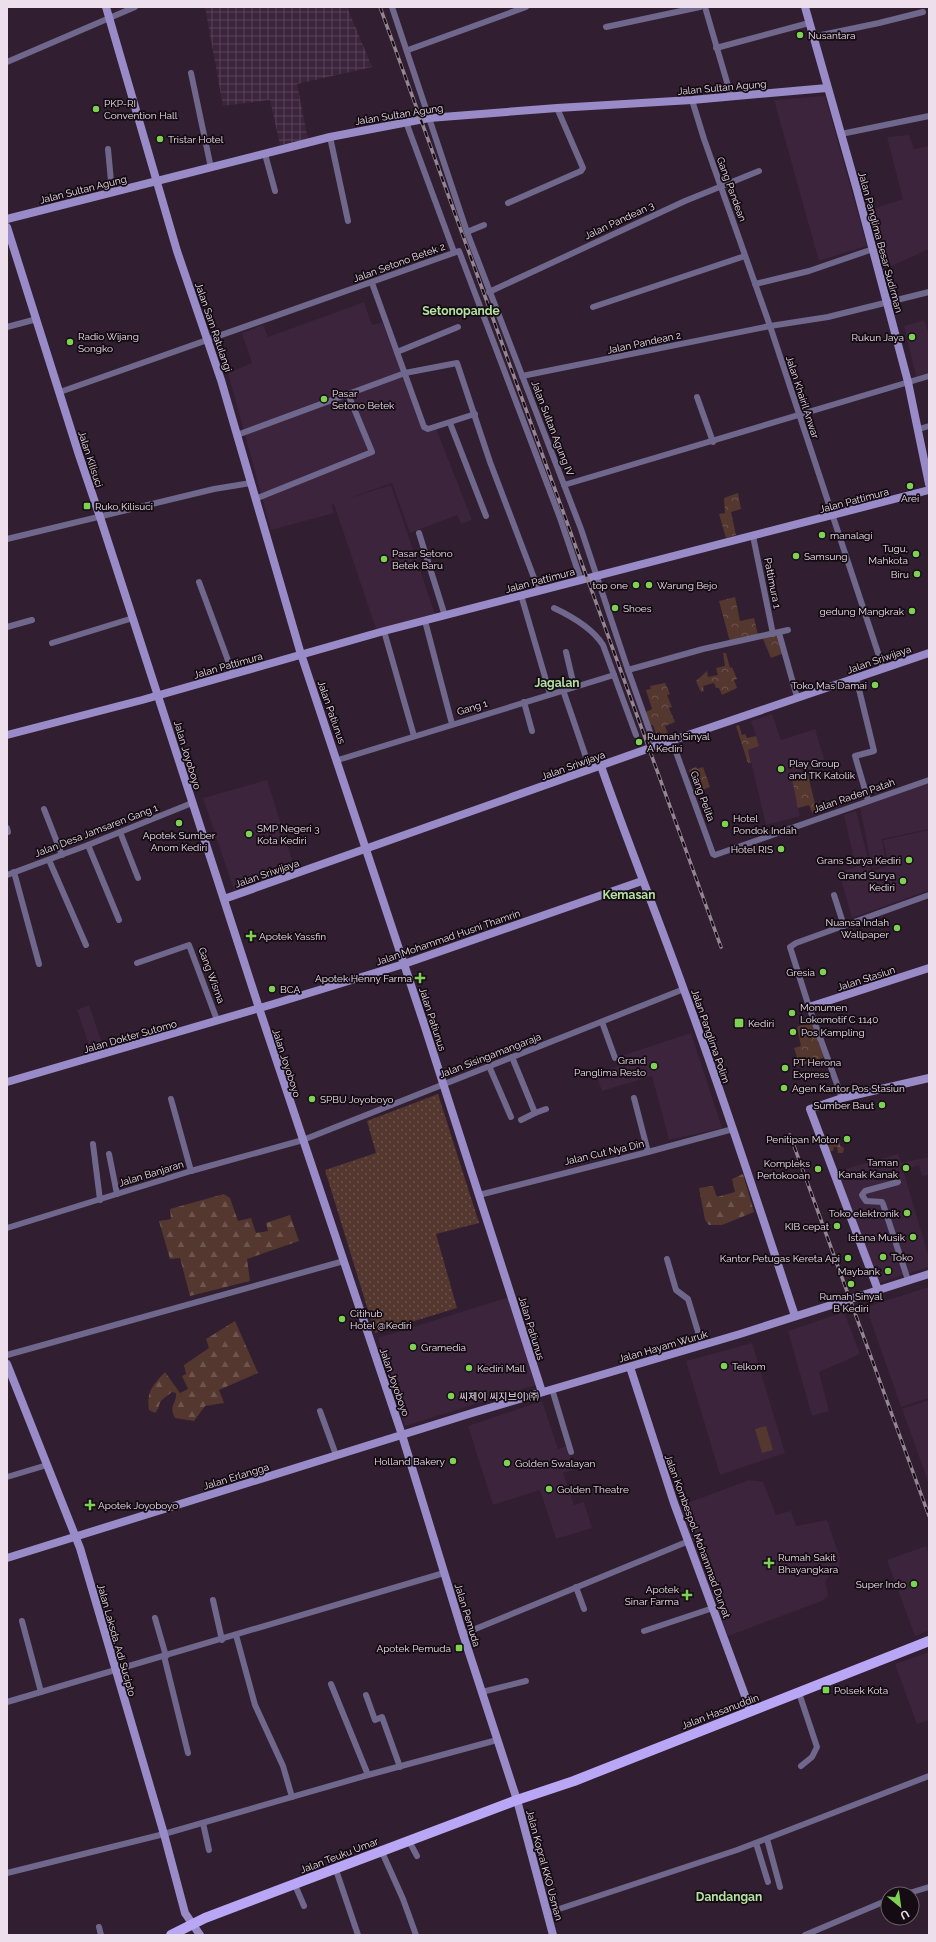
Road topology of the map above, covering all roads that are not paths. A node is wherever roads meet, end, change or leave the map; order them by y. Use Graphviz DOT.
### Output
graph roads {
  1 [pos="106,7"];
  2 [pos="135,7"];
  3 [pos="392,7"];
  4 [pos="526,7"];
  5 [pos="700,7"];
  6 [pos="705,7"];
  7 [pos="805,7"];
  8 [pos="923,12"];
  9 [pos="109,18"];
  10 [pos="809,23"];
  11 [pos="606,27"];
  12 [pos="812,37"];
  13 [pos="716,48"];
  14 [pos="408,50"];
  15 [pos="7,62"];
  16 [pos="191,73"];
  17 [pos="828,88"];
  18 [pos="731,96"];
  19 [pos="692,100"];
  20 [pos="557,108"];
  21 [pos="929,116"];
  22 [pos="429,118"];
  23 [pos="410,122"];
  24 [pos="842,134"];
  25 [pos="330,137"];
  26 [pos="108,149"];
  27 [pos="265,154"];
  28 [pos="211,168"];
  29 [pos="759,171"];
  30 [pos="157,181"];
  31 [pos="720,186"];
  32 [pos="274,191"];
  33 [pos="112,192"];
  34 [pos="508,203"];
  35 [pos="7,219"];
  36 [pos="348,221"];
  37 [pos="484,225"];
  38 [pos="7,227"];
  39 [pos="467,232"];
  40 [pos="873,249"];
  41 [pos="454,252"];
  42 [pos="745,256"];
  43 [pos="372,282"];
  44 [pos="754,284"];
  45 [pos="490,292"];
  46 [pos="929,292"];
  47 [pos="887,303"];
  48 [pos="593,306"];
  49 [pos="37,319"];
  50 [pos="770,326"];
  51 [pos="7,327"];
  52 [pos="458,327"];
  53 [pos="209,340"];
  54 [pos="397,352"];
  55 [pos="405,373"];
  56 [pos="522,376"];
  57 [pos="929,376"];
  58 [pos="908,382"];
  59 [pos="60,392"];
  60 [pos="348,394"];
  61 [pos="697,397"];
  62 [pos="475,414"];
  63 [pos="798,416"];
  64 [pos="450,423"];
  65 [pos="929,426"];
  66 [pos="919,429"];
  67 [pos="237,435"];
  68 [pos="713,442"];
  69 [pos="251,483"];
  70 [pos="929,484"];
  71 [pos="564,485"];
  72 [pos="929,490"];
  73 [pos="255,499"];
  74 [pos="486,516"];
  75 [pos="833,516"];
  76 [pos="100,517"];
  77 [pos="419,534"];
  78 [pos="754,536"];
  79 [pos="7,539"];
  80 [pos="597,575"];
  81 [pos="581,580"];
  82 [pos="199,582"];
  83 [pos="539,591"];
  84 [pos="521,595"];
  85 [pos="554,608"];
  86 [pos="445,616"];
  87 [pos="133,618"];
  88 [pos="32,620"];
  89 [pos="425,621"];
  90 [pos="7,627"];
  91 [pos="788,630"];
  92 [pos="384,632"];
  93 [pos="776,633"];
  94 [pos="52,644"];
  95 [pos="566,652"];
  96 [pos="929,653"];
  97 [pos="302,654"];
  98 [pos="883,668"];
  99 [pos="628,670"];
  100 [pos="233,674"];
  101 [pos="614,674"];
  102 [pos="856,677"];
  103 [pos="574,686"];
  104 [pos="563,690"];
  105 [pos="550,694"];
  106 [pos="159,696"];
  107 [pos="797,697"];
  108 [pos="524,702"];
  109 [pos="452,724"];
  110 [pos="532,731"];
  111 [pos="7,735"];
  112 [pos="414,736"];
  113 [pos="636,736"];
  114 [pos="672,741"];
  115 [pos="655,746"];
  116 [pos="338,760"];
  117 [pos="601,766"];
  118 [pos="590,769"];
  119 [pos="929,780"];
  120 [pos="868,800"];
  121 [pos="192,803"];
  122 [pos="44,808"];
  123 [pos="120,832"];
  124 [pos="88,845"];
  125 [pos="367,848"];
  126 [pos="62,855"];
  127 [pos="718,855"];
  128 [pos="49,860"];
  129 [pos="14,872"];
  130 [pos="7,875"];
  131 [pos="138,878"];
  132 [pos="642,881"];
  133 [pos="834,894"];
  134 [pos="929,895"];
  135 [pos="224,899"];
  136 [pos="119,920"];
  137 [pos="844,926"];
  138 [pos="86,945"];
  139 [pos="137,963"];
  140 [pos="39,964"];
  141 [pos="404,964"];
  142 [pos="929,968"];
  143 [pos="684,989"];
  144 [pos="259,1008"];
  145 [pos="809,1008"];
  146 [pos="217,1020"];
  147 [pos="602,1022"];
  148 [pos="512,1057"];
  149 [pos="615,1058"];
  150 [pos="489,1066"];
  151 [pos="929,1078"];
  152 [pos="7,1082"];
  153 [pos="443,1084"];
  154 [pos="634,1098"];
  155 [pos="842,1098"];
  156 [pos="171,1099"];
  157 [pos="546,1109"];
  158 [pos="535,1113"];
  159 [pos="511,1117"];
  160 [pos="521,1120"];
  161 [pos="733,1129"];
  162 [pos="302,1140"];
  163 [pos="93,1144"];
  164 [pos="648,1152"];
  165 [pos="109,1154"];
  166 [pos="191,1171"];
  167 [pos="898,1182"];
  168 [pos="117,1194"];
  169 [pos="479,1195"];
  170 [pos="100,1200"];
  171 [pos="7,1228"];
  172 [pos="667,1259"];
  173 [pos="344,1261"];
  174 [pos="929,1274"];
  175 [pos="908,1280"];
  176 [pos="878,1290"];
  177 [pos="795,1316"];
  178 [pos="702,1345"];
  179 [pos="7,1355"];
  180 [pos="7,1364"];
  181 [pos="630,1367"];
  182 [pos="552,1389"];
  183 [pos="542,1392"];
  184 [pos="320,1410"];
  185 [pos="402,1435"];
  186 [pos="571,1452"];
  187 [pos="336,1455"];
  188 [pos="47,1465"];
  189 [pos="7,1477"];
  190 [pos="76,1537"];
  191 [pos="689,1541"];
  192 [pos="7,1558"];
  193 [pos="444,1573"];
  194 [pos="576,1587"];
  195 [pos="213,1600"];
  196 [pos="713,1608"];
  197 [pos="584,1609"];
  198 [pos="156,1618"];
  199 [pos="22,1620"];
  200 [pos="644,1631"];
  201 [pos="463,1634"];
  202 [pos="236,1635"];
  203 [pos="222,1640"];
  204 [pos="929,1641"];
  205 [pos="165,1656"];
  206 [pos="115,1670"];
  207 [pos="526,1681"];
  208 [pos="331,1684"];
  209 [pos="41,1692"];
  210 [pos="482,1692"];
  211 [pos="799,1693"];
  212 [pos="366,1695"];
  213 [pos="7,1702"];
  214 [pos="751,1712"];
  215 [pos="497,1740"];
  216 [pos="188,1753"];
  217 [pos="400,1766"];
  218 [pos="801,1766"];
  219 [pos="368,1775"];
  220 [pos="929,1776"];
  221 [pos="292,1797"];
  222 [pos="517,1800"];
  223 [pos="203,1822"];
  224 [pos="164,1834"];
  225 [pos="767,1839"];
  226 [pos="409,1840"];
  227 [pos="756,1844"];
  228 [pos="209,1850"];
  229 [pos="382,1852"];
  230 [pos="417,1856"];
  231 [pos="336,1870"];
  232 [pos="7,1873"];
  233 [pos="768,1882"];
  234 [pos="295,1885"];
  235 [pos="780,1888"];
  236 [pos="880,1903"];
  237 [pos="304,1906"];
  238 [pos="548,1913"];
  239 [pos="194,1924"];
  240 [pos="99,1927"];
  241 [pos="101,1935"];
  242 [pos="172,1935"];
  243 [pos="200,1935"];
  244 [pos="358,1935"];
  245 [pos="416,1935"];
  246 [pos="553,1935"];
  247 [pos="805,1935"];
  1 -- 9 [label="street, Jalan Sam Ratulangi"];
  2 -- 9 [label="street"];
  3 -- 14 [label="street, Jalan Sultan Agung IV"];
  4 -- 14 [label="street"];
  5 -- 11 [label="street"];
  6 -- 13 [label="street"];
  7 -- 10 [label="street, Jalan Panglima Besar Sudirman"];
  8 -- 12 [label="street"];
  9 -- 15 [label="street"];
  9 -- 30 [label="street, Jalan Sam Ratulangi"];
  10 -- 12 [label="street, Jalan Panglima Besar Sudirman"];
  10 -- 13 [label="street"];
  12 -- 17 [label="street, Jalan Panglima Besar Sudirman"];
  13 -- 18 [label="street"];
  14 -- 22 [label="street, Jalan Sultan Agung IV"];
  16 -- 28 [label="street"];
  17 -- 18 [label="street, Jalan Sultan Agung"];
  17 -- 24 [label="street, Jalan Panglima Besar Sudirman"];
  18 -- 19 [label="street, Jalan Sultan Agung"];
  19 -- 20 [label="street, Jalan Sultan Agung"];
  19 -- 31 [label="street, Gang Pandean"];
  20 -- 22 [label="street, Jalan Sultan Agung"];
  20 -- 34 [label="street"];
  21 -- 24 [label="street"];
  22 -- 23 [label="street, Jalan Sultan Agung"];
  22 -- 39 [label="street, Jalan Sultan Agung IV"];
  23 -- 25 [label="street, Jalan Sultan Agung"];
  23 -- 41 [label="street"];
  24 -- 40 [label="street, Jalan Panglima Besar Sudirman"];
  25 -- 27 [label="street, Jalan Sultan Agung"];
  25 -- 36 [label="street"];
  26 -- 33 [label="street"];
  27 -- 28 [label="street, Jalan Sultan Agung"];
  27 -- 32 [label="street"];
  28 -- 30 [label="street, Jalan Sultan Agung"];
  29 -- 31 [label="street, Jalan Pandean 3"];
  30 -- 33 [label="street, Jalan Sultan Agung"];
  30 -- 53 [label="street, Jalan Sam Ratulangi"];
  31 -- 42 [label="street, Gang Pandean"];
  31 -- 45 [label="street, Jalan Pandean 3"];
  33 -- 35 [label="street, Jalan Sultan Agung"];
  37 -- 39 [label="street"];
  38 -- 49 [label="street, Jalan Kilisuci"];
  39 -- 45 [label="street, Jalan Sultan Agung IV"];
  40 -- 44 [label="street"];
  40 -- 47 [label="street, Jalan Panglima Besar Sudirman"];
  41 -- 43 [label="street, Jalan Setono Betek 2"];
  41 -- 81 [label="street, Jalan Setono Betek 2"];
  42 -- 44 [label="street, Gang Pandean"];
  42 -- 48 [label="street"];
  43 -- 53 [label="street, Jalan Setono Betek 2"];
  43 -- 54 [label="street"];
  44 -- 50 [label="street, Jalan Khairil Anwar"];
  45 -- 56 [label="street, Jalan Sultan Agung IV"];
  46 -- 47 [label="street, Jalan Pandean 2"];
  47 -- 50 [label="street, Jalan Pandean 2"];
  47 -- 58 [label="street, Jalan Panglima Besar Sudirman"];
  49 -- 51 [label="street"];
  49 -- 59 [label="street, Jalan Kilisuci"];
  50 -- 56 [label="street, Jalan Pandean 2"];
  50 -- 63 [label="street, Jalan Khairil Anwar"];
  52 -- 54 [label="street"];
  53 -- 59 [label="street, Jalan Setono Betek 2"];
  53 -- 67 [label="street, Jalan Sam Ratulangi"];
  54 -- 55 [label="street"];
  55 -- 60 [label="street"];
  55 -- 62 [label="street"];
  55 -- 64 [label="street"];
  56 -- 71 [label="street, Jalan Sultan Agung IV"];
  57 -- 58 [label="street"];
  58 -- 63 [label="street"];
  58 -- 66 [label="street, Jalan Panglima Besar Sudirman"];
  59 -- 76 [label="street, Jalan Kilisuci"];
  60 -- 67 [label="street"];
  60 -- 73 [label="street"];
  61 -- 68 [label="street"];
  62 -- 64 [label="street"];
  62 -- 83 [label="street"];
  63 -- 68 [label="street"];
  63 -- 75 [label="street, Jalan Khairil Anwar"];
  64 -- 74 [label="street"];
  65 -- 66 [label="street"];
  66 -- 70 [label="street, Jalan Panglima Besar Sudirman"];
  67 -- 69 [label="street, Jalan Sam Ratulangi"];
  68 -- 71 [label="street"];
  69 -- 73 [label="street, Jalan Sam Ratulangi"];
  69 -- 76 [label="street"];
  71 -- 80 [label="street, Jalan Sultan Agung IV"];
  72 -- 75 [label="street, Jalan Pattimura"];
  73 -- 97 [label="street, Jalan Sam Ratulangi"];
  75 -- 78 [label="street, Jalan Pattimura"];
  75 -- 98 [label="street, Jalan Khairil Anwar"];
  76 -- 79 [label="street"];
  76 -- 87 [label="street, Jalan Kilisuci"];
  77 -- 86 [label="street"];
  78 -- 80 [label="street, Jalan Pattimura"];
  78 -- 93 [label="street, Pattimura 1"];
  80 -- 81 [label="street, Jalan Pattimura"];
  80 -- 99 [label="street, Jalan Sultan Agung IV"];
  81 -- 83 [label="street, Jalan Pattimura"];
  82 -- 100 [label="street"];
  83 -- 84 [label="street, Jalan Pattimura"];
  84 -- 86 [label="street, Jalan Pattimura"];
  84 -- 105 [label="street"];
  85 -- 101 [label="street"];
  86 -- 89 [label="street, Jalan Pattimura"];
  87 -- 94 [label="street"];
  87 -- 106 [label="street, Jalan Kilisuci"];
  88 -- 90 [label="street"];
  89 -- 92 [label="street, Jalan Pattimura"];
  89 -- 109 [label="street"];
  91 -- 93 [label="street"];
  92 -- 97 [label="street, Jalan Pattimura"];
  92 -- 112 [label="street"];
  93 -- 99 [label="street"];
  93 -- 107 [label="street, Pattimura 1"];
  95 -- 103 [label="street"];
  96 -- 98 [label="street, Jalan Sriwijaya"];
  97 -- 100 [label="street, Jalan Pattimura"];
  97 -- 116 [label="street, Jalan Patiunus"];
  98 -- 102 [label="street, Jalan Sriwijaya"];
  99 -- 115 [label="street, Jalan Sultan Agung IV"];
  100 -- 106 [label="street, Jalan Pattimura"];
  101 -- 103 [label="street, Gang 1"];
  101 -- 113 [label="street"];
  102 -- 107 [label="street, Jalan Sriwijaya"];
  102 -- 120 [label="street"];
  103 -- 104 [label="street, Gang 1"];
  104 -- 105 [label="street, Gang 1"];
  104 -- 118 [label="street"];
  105 -- 108 [label="street, Gang 1"];
  106 -- 111 [label="street, Jalan Pattimura"];
  106 -- 121 [label="street, Jalan Joyoboyo"];
  107 -- 114 [label="street, Jalan Sriwijaya"];
  108 -- 109 [label="street, Gang 1"];
  108 -- 110 [label="street"];
  109 -- 112 [label="street, Gang 1"];
  112 -- 116 [label="street, Gang 1"];
  114 -- 115 [label="street, Jalan Sriwijaya"];
  114 -- 127 [label="street, Gang Pelita"];
  115 -- 117 [label="street, Jalan Sriwijaya"];
  116 -- 125 [label="street, Jalan Patiunus"];
  117 -- 118 [label="street, Jalan Sriwijaya"];
  117 -- 132 [label="street, Jalan Panglima Polim"];
  118 -- 125 [label="street, Jalan Sriwijaya"];
  119 -- 120 [label="street, Jalan Raden Patah"];
  120 -- 127 [label="street, Jalan Raden Patah"];
  121 -- 123 [label="street, Jalan Desa Jamsaren Gang 1"];
  121 -- 135 [label="street, Jalan Joyoboyo"];
  122 -- 126 [label="street"];
  123 -- 124 [label="street, Jalan Desa Jamsaren Gang 1"];
  123 -- 131 [label="street"];
  124 -- 126 [label="street, Jalan Desa Jamsaren Gang 1"];
  124 -- 136 [label="street"];
  125 -- 135 [label="street, Jalan Sriwijaya"];
  125 -- 141 [label="street, Jalan Patiunus"];
  126 -- 128 [label="street, Jalan Desa Jamsaren Gang 1"];
  128 -- 129 [label="street, Jalan Desa Jamsaren Gang 1"];
  128 -- 138 [label="street"];
  129 -- 130 [label="street, Jalan Desa Jamsaren Gang 1"];
  129 -- 140 [label="street"];
  132 -- 141 [label="street, Jalan Mohammad Husni Thamrin"];
  132 -- 143 [label="street, Jalan Panglima Polim"];
  133 -- 137 [label="street"];
  134 -- 137 [label="street"];
  135 -- 144 [label="street, Jalan Joyoboyo"];
  137 -- 145 [label="street"];
  139 -- 146 [label="street, Gang Wisma"];
  141 -- 144 [label="street, Jalan Mohammad Husni Thamrin"];
  141 -- 153 [label="street, Jalan Patiunus"];
  142 -- 145 [label="street, Jalan Stasiun"];
  143 -- 147 [label="street, Jalan Sisingamangaraja"];
  143 -- 161 [label="street, Jalan Panglima Polim"];
  144 -- 146 [label="street, Jalan Dokter Sutomo"];
  144 -- 162 [label="street, Jalan Joyoboyo"];
  145 -- 155 [label="street"];
  146 -- 152 [label="street, Jalan Dokter Sutomo"];
  147 -- 148 [label="street, Jalan Sisingamangaraja"];
  147 -- 149 [label="street"];
  148 -- 150 [label="street, Jalan Sisingamangaraja"];
  148 -- 158 [label="street"];
  150 -- 153 [label="street, Jalan Sisingamangaraja"];
  150 -- 159 [label="street"];
  151 -- 155 [label="street"];
  153 -- 162 [label="street, Jalan Sisingamangaraja"];
  153 -- 169 [label="street, Jalan Patiunus"];
  154 -- 164 [label="street"];
  155 -- 176 [label="street"];
  156 -- 166 [label="street"];
  157 -- 158 [label="street"];
  158 -- 160 [label="street"];
  161 -- 164 [label="street, Jalan Cut Nya Din"];
  161 -- 177 [label="street, Jalan Panglima Polim"];
  162 -- 166 [label="street, Jalan Banjaran"];
  162 -- 173 [label="street, Jalan Joyoboyo"];
  163 -- 170 [label="street"];
  164 -- 169 [label="street, Jalan Cut Nya Din"];
  165 -- 168 [label="street"];
  166 -- 168 [label="street, Jalan Banjaran"];
  167 -- 175 [label="street"];
  168 -- 170 [label="street, Jalan Banjaran"];
  169 -- 183 [label="street, Jalan Patiunus"];
  170 -- 171 [label="street, Jalan Banjaran"];
  172 -- 178 [label="street"];
  173 -- 179 [label="street"];
  173 -- 185 [label="street, Jalan Joyoboyo"];
  174 -- 175 [label="street, Jalan Hayam Wuruk"];
  175 -- 176 [label="street, Jalan Hayam Wuruk"];
  176 -- 177 [label="street, Jalan Hayam Wuruk"];
  177 -- 178 [label="street, Jalan Hayam Wuruk"];
  178 -- 181 [label="street, Jalan Hayam Wuruk"];
  180 -- 188 [label="street, Jalan Laksda. Adi Sucipto"];
  181 -- 182 [label="street, Jalan Hayam Wuruk"];
  181 -- 191 [label="street, Jalan Kombespol. Mohammad Duryat"];
  182 -- 183 [label="street, Jalan Hayam Wuruk"];
  182 -- 186 [label="street"];
  183 -- 185 [label="street, Jalan Hayam Wuruk"];
  184 -- 187 [label="street"];
  185 -- 187 [label="street, Jalan Erlangga"];
  185 -- 193 [label="street, Jalan Pemuda"];
  187 -- 190 [label="street, Jalan Erlangga"];
  188 -- 189 [label="street"];
  188 -- 190 [label="street, Jalan Laksda. Adi Sucipto"];
  190 -- 192 [label="street, Jalan Erlangga"];
  190 -- 206 [label="street, Jalan Laksda. Adi Sucipto"];
  191 -- 194 [label="street"];
  191 -- 196 [label="street, Jalan Kombespol. Mohammad Duryat"];
  193 -- 201 [label="street, Jalan Pemuda"];
  193 -- 202 [label="street"];
  194 -- 197 [label="street"];
  194 -- 201 [label="street"];
  195 -- 203 [label="street"];
  196 -- 200 [label="street"];
  196 -- 214 [label="street, Jalan Kombespol. Mohammad Duryat"];
  198 -- 205 [label="street"];
  199 -- 209 [label="street"];
  201 -- 210 [label="street, Jalan Pemuda"];
  202 -- 203 [label="street"];
  202 -- 221 [label="street"];
  203 -- 205 [label="street"];
  204 -- 211 [label="main road, Jalan Hasanuddin"];
  205 -- 206 [label="street"];
  205 -- 216 [label="street"];
  206 -- 209 [label="street"];
  206 -- 224 [label="street, Jalan Laksda. Adi Sucipto"];
  207 -- 210 [label="street"];
  208 -- 219 [label="street"];
  209 -- 213 [label="street"];
  210 -- 215 [label="street, Jalan Pemuda"];
  211 -- 214 [label="main road, Jalan Hasanuddin"];
  211 -- 218 [label="street"];
  212 -- 217 [label="street"];
  214 -- 222 [label="main road, Jalan Hasanuddin"];
  215 -- 217 [label="street"];
  215 -- 222 [label="street, Jalan Pemuda"];
  217 -- 219 [label="street"];
  219 -- 221 [label="street"];
  220 -- 225 [label="street"];
  221 -- 223 [label="street"];
  222 -- 226 [label="main road, Jalan Teuku Umar"];
  222 -- 238 [label="street, Jalan Kopral KKO Usman"];
  223 -- 224 [label="street"];
  223 -- 228 [label="street"];
  224 -- 232 [label="street"];
  224 -- 239 [label="street, Jalan Laksda. Adi Sucipto"];
  225 -- 227 [label="street"];
  225 -- 235 [label="street"];
  226 -- 229 [label="main road, Jalan Teuku Umar"];
  226 -- 230 [label="street"];
  227 -- 233 [label="street"];
  227 -- 238 [label="street"];
  229 -- 231 [label="main road, Jalan Teuku Umar"];
  229 -- 245 [label="street"];
  231 -- 234 [label="main road, Jalan Teuku Umar"];
  231 -- 244 [label="street"];
  234 -- 237 [label="street"];
  234 -- 239 [label="main road, Jalan Teuku Umar"];
  236 -- 247 [label="street"];
  238 -- 246 [label="street, Jalan Kopral KKO Usman"];
  239 -- 242 [label="main road, Jalan Teuku Umar"];
  239 -- 243 [label="street, Jalan Laksda. Adi Sucipto"];
  240 -- 241 [label="street"];
}
